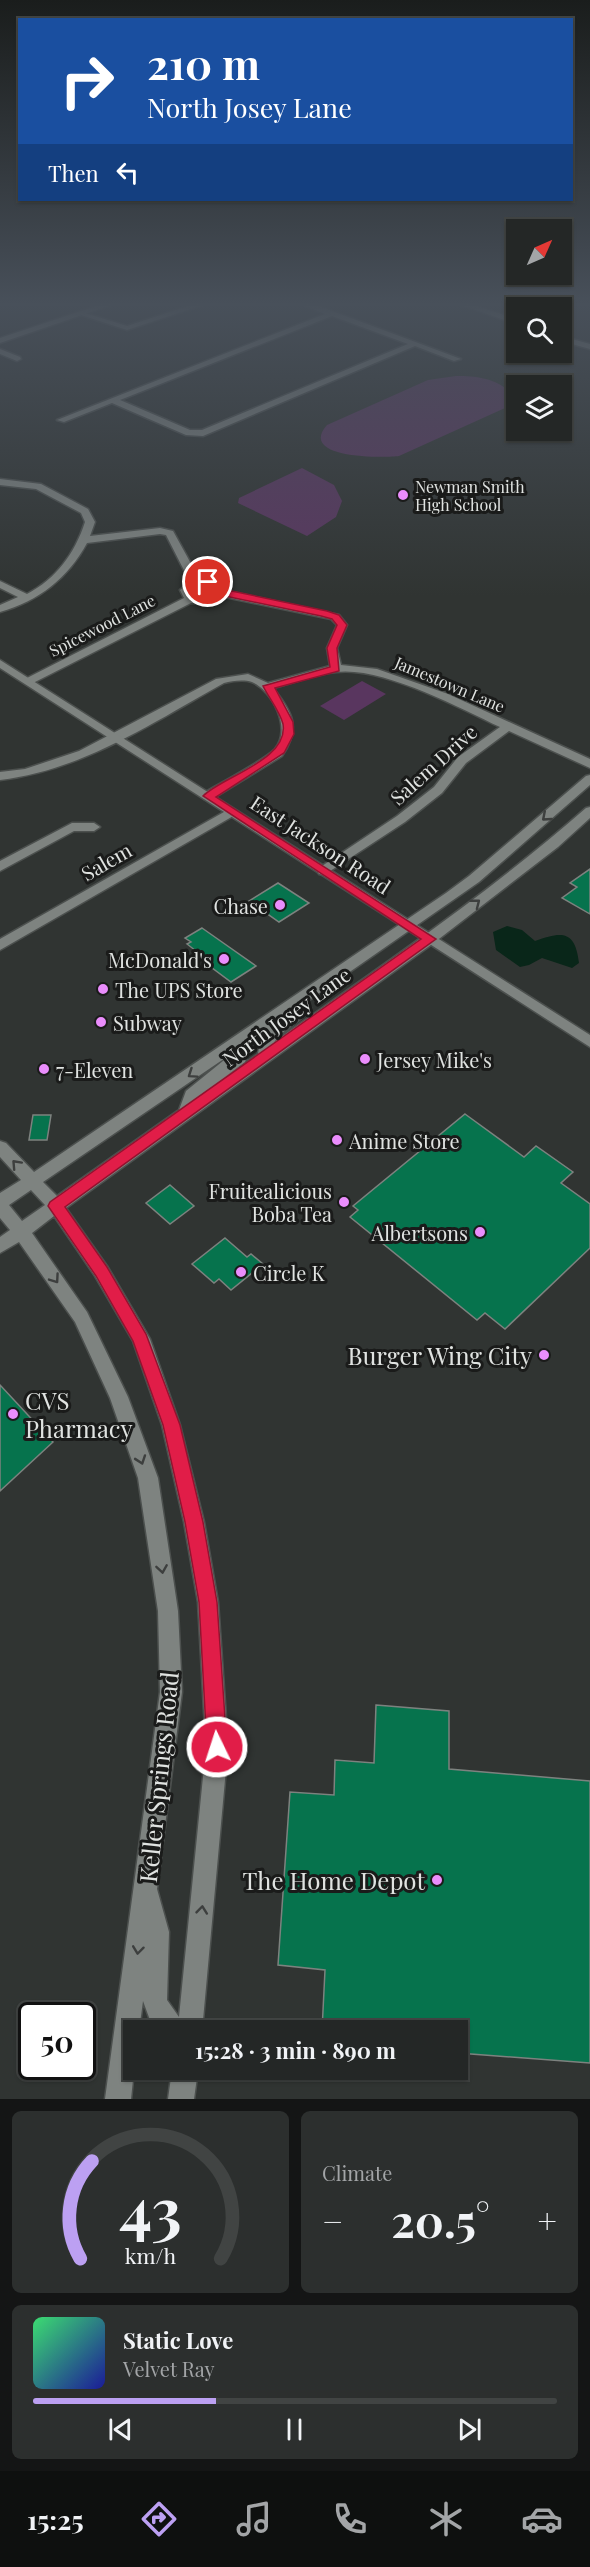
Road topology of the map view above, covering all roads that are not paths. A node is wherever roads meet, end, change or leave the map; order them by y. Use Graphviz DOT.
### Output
graph roads {
  1 [pos="113,400"];
  2 [pos="281,400"];
  3 [pos="61,420"];
  4 [pos="0,482"];
  5 [pos="84,540"];
  6 [pos="196,583"];
  7 [pos="0,584"];
  8 [pos="223,593"];
  9 [pos="26,597"];
  10 [pos="190,599"];
  11 [pos="0,609"];
  12 [pos="0,663"];
  13 [pos="336,669"];
  14 [pos="29,681"];
  15 [pos="268,686"];
  16 [pos="509,726"];
  17 [pos="116,737"];
  18 [pos="590,764"];
  19 [pos="0,776"];
  20 [pos="590,778"];
  21 [pos="208,796"];
  22 [pos="590,811"];
  23 [pos="231,812"];
  24 [pos="94,828"];
  25 [pos="0,867"];
  26 [pos="324,871"];
  27 [pos="409,925"];
  28 [pos="430,939"];
  29 [pos="0,945"];
  30 [pos="306,997"];
  31 [pos="240,1041"];
  32 [pos="590,1042"];
  33 [pos="266,1057"];
  34 [pos="186,1114"];
  35 [pos="0,1147"];
  36 [pos="33,1182"];
  37 [pos="0,1202"];
  38 [pos="0,1206"];
  39 [pos="56,1206"];
  40 [pos="21,1231"];
  41 [pos="0,1246"];
  42 [pos="146,1888"];
  43 [pos="162,2020"];
  44 [pos="191,2020"];
  45 [pos="184,2080"];
  46 [pos="118,2099"];
  47 [pos="181,2099"];
  1 -- 2 [label="street"];
  1 -- 3 [label="street"];
  4 -- 5 [label="street"];
  5 -- 6 [label="street"];
  5 -- 9 [label="street"];
  6 -- 8 [label="street, Spicewood Lane"];
  6 -- 10 [label="street"];
  7 -- 9 [label="street"];
  8 -- 10 [label="street, Spicewood Lane"];
  8 -- 13 [label="street, Spicewood Lane"];
  9 -- 11 [label="street"];
  10 -- 14 [label="street, Spicewood Lane"];
  12 -- 14 [label="street, East Jackson Road"];
  13 -- 15 [label="street, Jamestown Lane"];
  13 -- 16 [label="street, Jamestown Lane"];
  14 -- 17 [label="street, East Jackson Road"];
  15 -- 17 [label="street"];
  15 -- 21 [label="street"];
  16 -- 18 [label="street, Jamestown Lane"];
  16 -- 26 [label="street, Salem Drive"];
  17 -- 19 [label="street"];
  17 -- 21 [label="street, East Jackson Road"];
  20 -- 27 [label="street, North Josey Lane, one-way"];
  21 -- 23 [label="street, East Jackson Road"];
  28 -- 22 [label="street, North Josey Lane, one-way"];
  23 -- 26 [label="street, East Jackson Road"];
  23 -- 29 [label="street, Salem"];
  24 -- 25 [label="street"];
  26 -- 27 [label="street, East Jackson Road"];
  27 -- 28 [label="street, East Jackson Road"];
  27 -- 30 [label="street, North Josey Lane"];
  28 -- 32 [label="street, East Jackson Road"];
  28 -- 33 [label="street, North Josey Lane"];
  30 -- 31 [label="street, North Josey Lane"];
  30 -- 33 [label="street"];
  31 -- 34 [label="street"];
  31 -- 36 [label="street, North Josey Lane, one-way"];
  33 -- 34 [label="street, North Josey Lane"];
  34 -- 39 [label="street, North Josey Lane"];
  36 -- 35 [label="street, Keller Springs Road, one-way"];
  36 -- 37 [label="street, North Josey Lane"];
  36 -- 39 [label="street, Keller Springs Road"];
  38 -- 40 [label="street, Keller Springs Road"];
  39 -- 40 [label="street, North Josey Lane"];
  44 -- 39 [label="street, Keller Springs Road, one-way"];
  40 -- 41 [label="street, North Josey Lane"];
  40 -- 42 [label="street, Keller Springs Road, one-way"];
  42 -- 43 [label="street"];
  42 -- 46 [label="street, Keller Springs Road, one-way"];
  45 -- 47 [label="street"];
}
